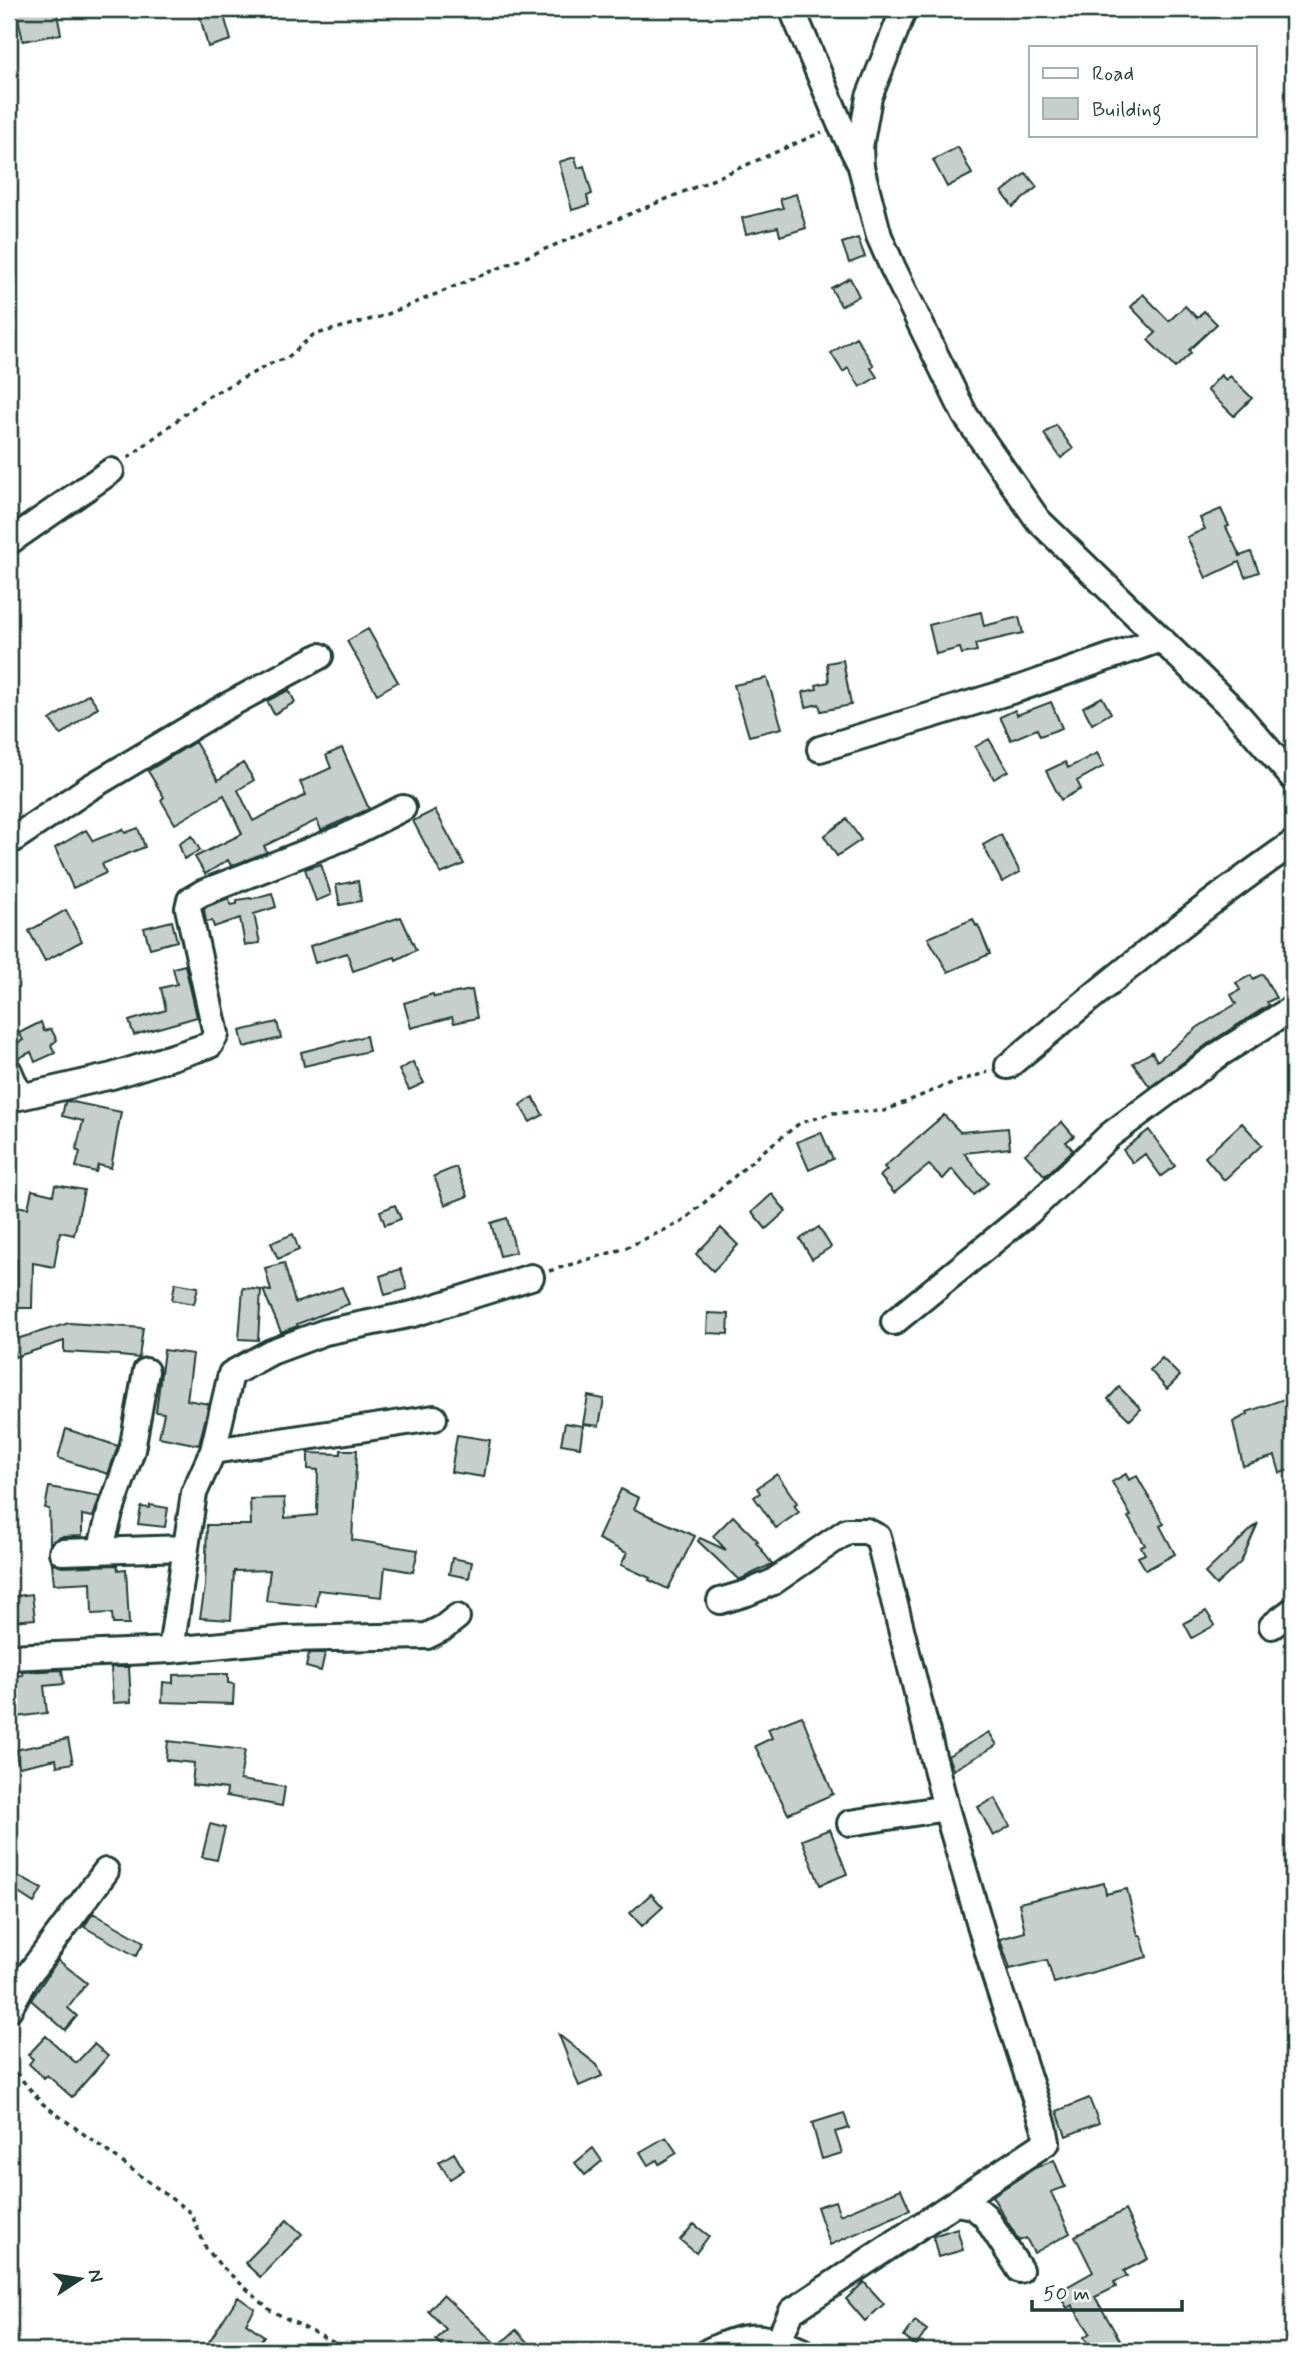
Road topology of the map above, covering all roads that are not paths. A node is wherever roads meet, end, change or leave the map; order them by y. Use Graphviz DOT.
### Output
graph roads {
  1 [pos="792,9"];
  2 [pos="904,9"];
  3 [pos="861,167"];
  4 [pos="111,471"];
  5 [pos="9,542"];
  6 [pos="1161,639"];
  7 [pos="320,656"];
  8 [pos="820,749"];
  9 [pos="1293,778"];
  10 [pos="403,808"];
  11 [pos="9,842"];
  12 [pos="1293,844"];
  13 [pos="1293,1008"];
  14 [pos="1008,1066"];
  15 [pos="9,1071"];
  16 [pos="531,1277"];
  17 [pos="894,1322"];
  18 [pos="146,1371"];
  19 [pos="434,1418"];
  20 [pos="213,1451"];
  21 [pos="185,1548"];
  22 [pos="100,1551"];
  23 [pos="62,1552"];
  24 [pos="720,1601"];
  25 [pos="1293,1610"];
  26 [pos="457,1617"];
  27 [pos="1272,1626"];
  28 [pos="171,1650"];
  29 [pos="9,1657"];
  30 [pos="946,1808"];
  31 [pos="850,1823"];
  32 [pos="106,1871"];
  33 [pos="9,2009"];
  34 [pos="955,2203"];
  35 [pos="1020,2270"];
  36 [pos="778,2341"];
  37 [pos="709,2351"];
  38 [pos="802,2351"];
  1 -- 3 [label="street"];
  2 -- 3 [label="street"];
  3 -- 6 [label="street"];
  4 -- 5 [label="street"];
  6 -- 8 [label="street"];
  6 -- 9 [label="street"];
  7 -- 11 [label="street"];
  10 -- 15 [label="street"];
  12 -- 14 [label="street"];
  13 -- 17 [label="street"];
  16 -- 20 [label="street"];
  18 -- 22 [label="street"];
  19 -- 20 [label="street"];
  20 -- 21 [label="street"];
  21 -- 22 [label="street"];
  21 -- 28 [label="street"];
  22 -- 23 [label="street"];
  24 -- 30 [label="street"];
  25 -- 27 [label="street"];
  26 -- 28 [label="street"];
  28 -- 29 [label="street"];
  30 -- 31 [label="street"];
  30 -- 34 [label="street"];
  32 -- 33 [label="street"];
  34 -- 35 [label="street"];
  34 -- 36 [label="street"];
  36 -- 37 [label="street"];
  36 -- 38 [label="street"];
}
